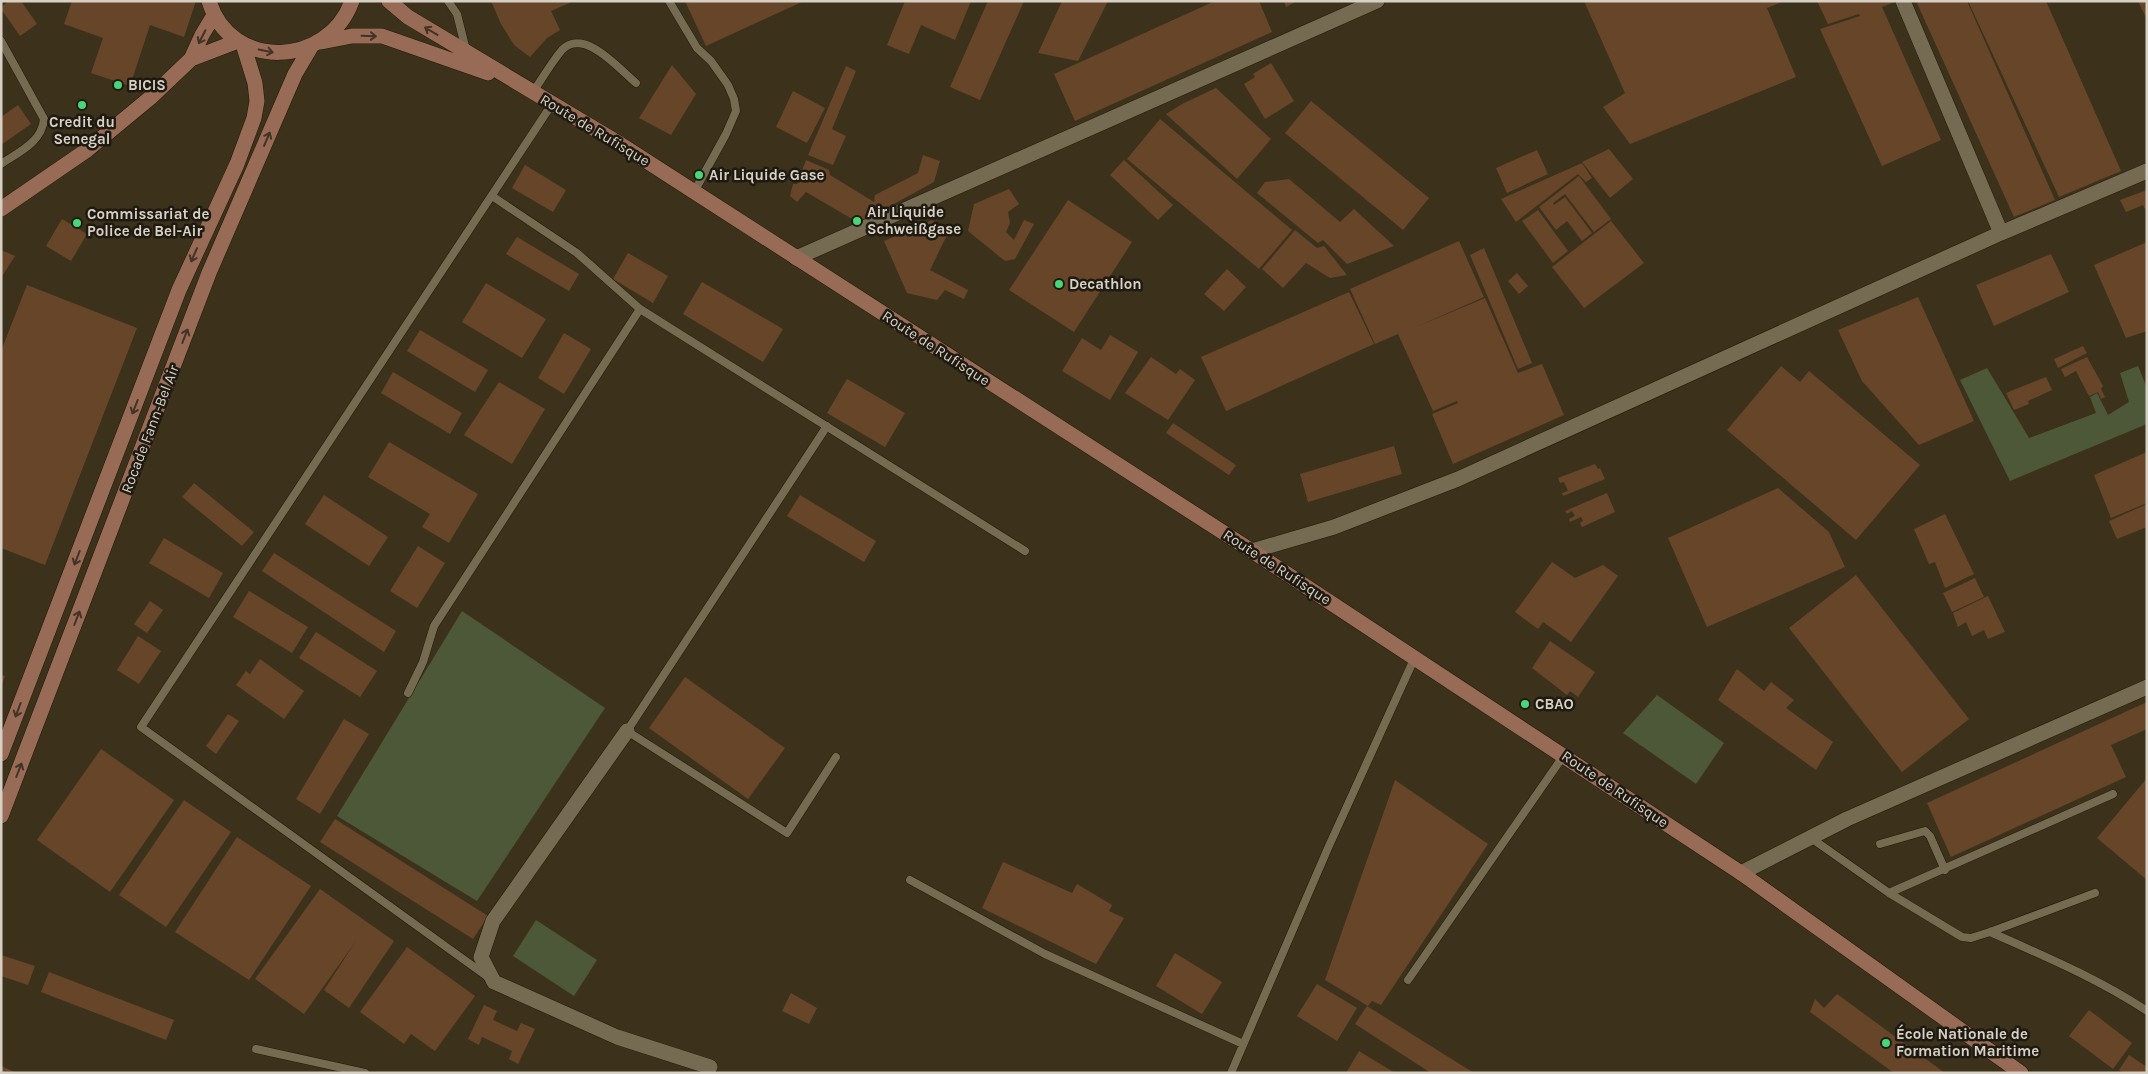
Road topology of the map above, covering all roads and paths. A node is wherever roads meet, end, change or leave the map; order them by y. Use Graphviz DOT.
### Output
graph roads {
  1 [pos="352,1"];
  2 [pos="390,1"];
  3 [pos="448,1"];
  4 [pos="669,1"];
  5 [pos="1377,1"];
  6 [pos="1903,1"];
  7 [pos="210,5"];
  8 [pos="1,40"];
  9 [pos="241,42"];
  10 [pos="316,45"];
  11 [pos="466,52"];
  12 [pos="191,59"];
  13 [pos="636,83"];
  14 [pos="518,84"];
  15 [pos="533,92"];
  16 [pos="552,104"];
  17 [pos="1,164"];
  18 [pos="2147,170"];
  19 [pos="694,192"];
  20 [pos="492,196"];
  21 [pos="1,209"];
  22 [pos="2001,233"];
  23 [pos="796,258"];
  24 [pos="640,309"];
  25 [pos="827,426"];
  26 [pos="1025,551"];
  27 [pos="1252,551"];
  28 [pos="1414,657"];
  29 [pos="2147,687"];
  30 [pos="408,693"];
  31 [pos="627,731"];
  32 [pos="1,754"];
  33 [pos="1564,755"];
  34 [pos="836,756"];
  35 [pos="2113,794"];
  36 [pos="1,816"];
  37 [pos="1809,837"];
  38 [pos="1880,844"];
  39 [pos="1945,870"];
  40 [pos="1741,873"];
  41 [pos="910,880"];
  42 [pos="1889,893"];
  43 [pos="2096,894"];
  44 [pos="1990,932"];
  45 [pos="1408,980"];
  46 [pos="494,982"];
  47 [pos="2147,1011"];
  48 [pos="1243,1044"];
  49 [pos="256,1049"];
  50 [pos="710,1068"];
  51 [pos="365,1073"];
  52 [pos="1231,1073"];
  53 [pos="2021,1073"];
  1 -- 10 [label="main road"];
  11 -- 2 [label="main road, Route de Rufisque, one-way"];
  3 -- 11 [label="lane"];
  4 -- 19 [label="lane"];
  5 -- 23 [label="street"];
  6 -- 22 [label="street"];
  7 -- 9 [label="main road"];
  7 -- 12 [label="main road, one-way"];
  8 -- 17 [label="lane"];
  9 -- 10 [label="main road, Route de Rufisque, one-way"];
  9 -- 12 [label="main road"];
  9 -- 32 [label="main road, Rocade Fann-Bel Air, one-way"];
  10 -- 14 [label="main road, Route de Rufisque, one-way"];
  36 -- 10 [label="main road, Rocade Fann-Bel Air, one-way"];
  11 -- 14 [label="main road, Route de Rufisque"];
  12 -- 21 [label="main road"];
  13 -- 15 [label="lane"];
  14 -- 15 [label="main road, Route de Rufisque"];
  15 -- 16 [label="main road, Route de Rufisque"];
  16 -- 19 [label="main road, Route de Rufisque"];
  16 -- 20 [label="lane"];
  18 -- 22 [label="street"];
  19 -- 23 [label="main road, Route de Rufisque"];
  20 -- 24 [label="lane"];
  20 -- 46 [label="lane"];
  22 -- 27 [label="street"];
  23 -- 27 [label="main road, Route de Rufisque"];
  24 -- 25 [label="lane"];
  24 -- 30 [label="lane"];
  25 -- 26 [label="lane"];
  25 -- 31 [label="lane"];
  27 -- 28 [label="main road, Route de Rufisque"];
  28 -- 33 [label="main road, Route de Rufisque"];
  28 -- 48 [label="lane"];
  29 -- 37 [label="street"];
  31 -- 34 [label="lane"];
  31 -- 46 [label="street"];
  33 -- 40 [label="main road, Route de Rufisque"];
  33 -- 45 [label="lane"];
  35 -- 39 [label="lane"];
  37 -- 40 [label="street"];
  37 -- 42 [label="lane"];
  38 -- 39 [label="lane"];
  39 -- 42 [label="lane"];
  40 -- 53 [label="main road, Route de Rufisque"];
  41 -- 48 [label="lane"];
  42 -- 44 [label="lane"];
  43 -- 44 [label="lane"];
  44 -- 47 [label="lane"];
  46 -- 50 [label="street"];
  48 -- 52 [label="lane"];
  49 -- 51 [label="lane"];
}
